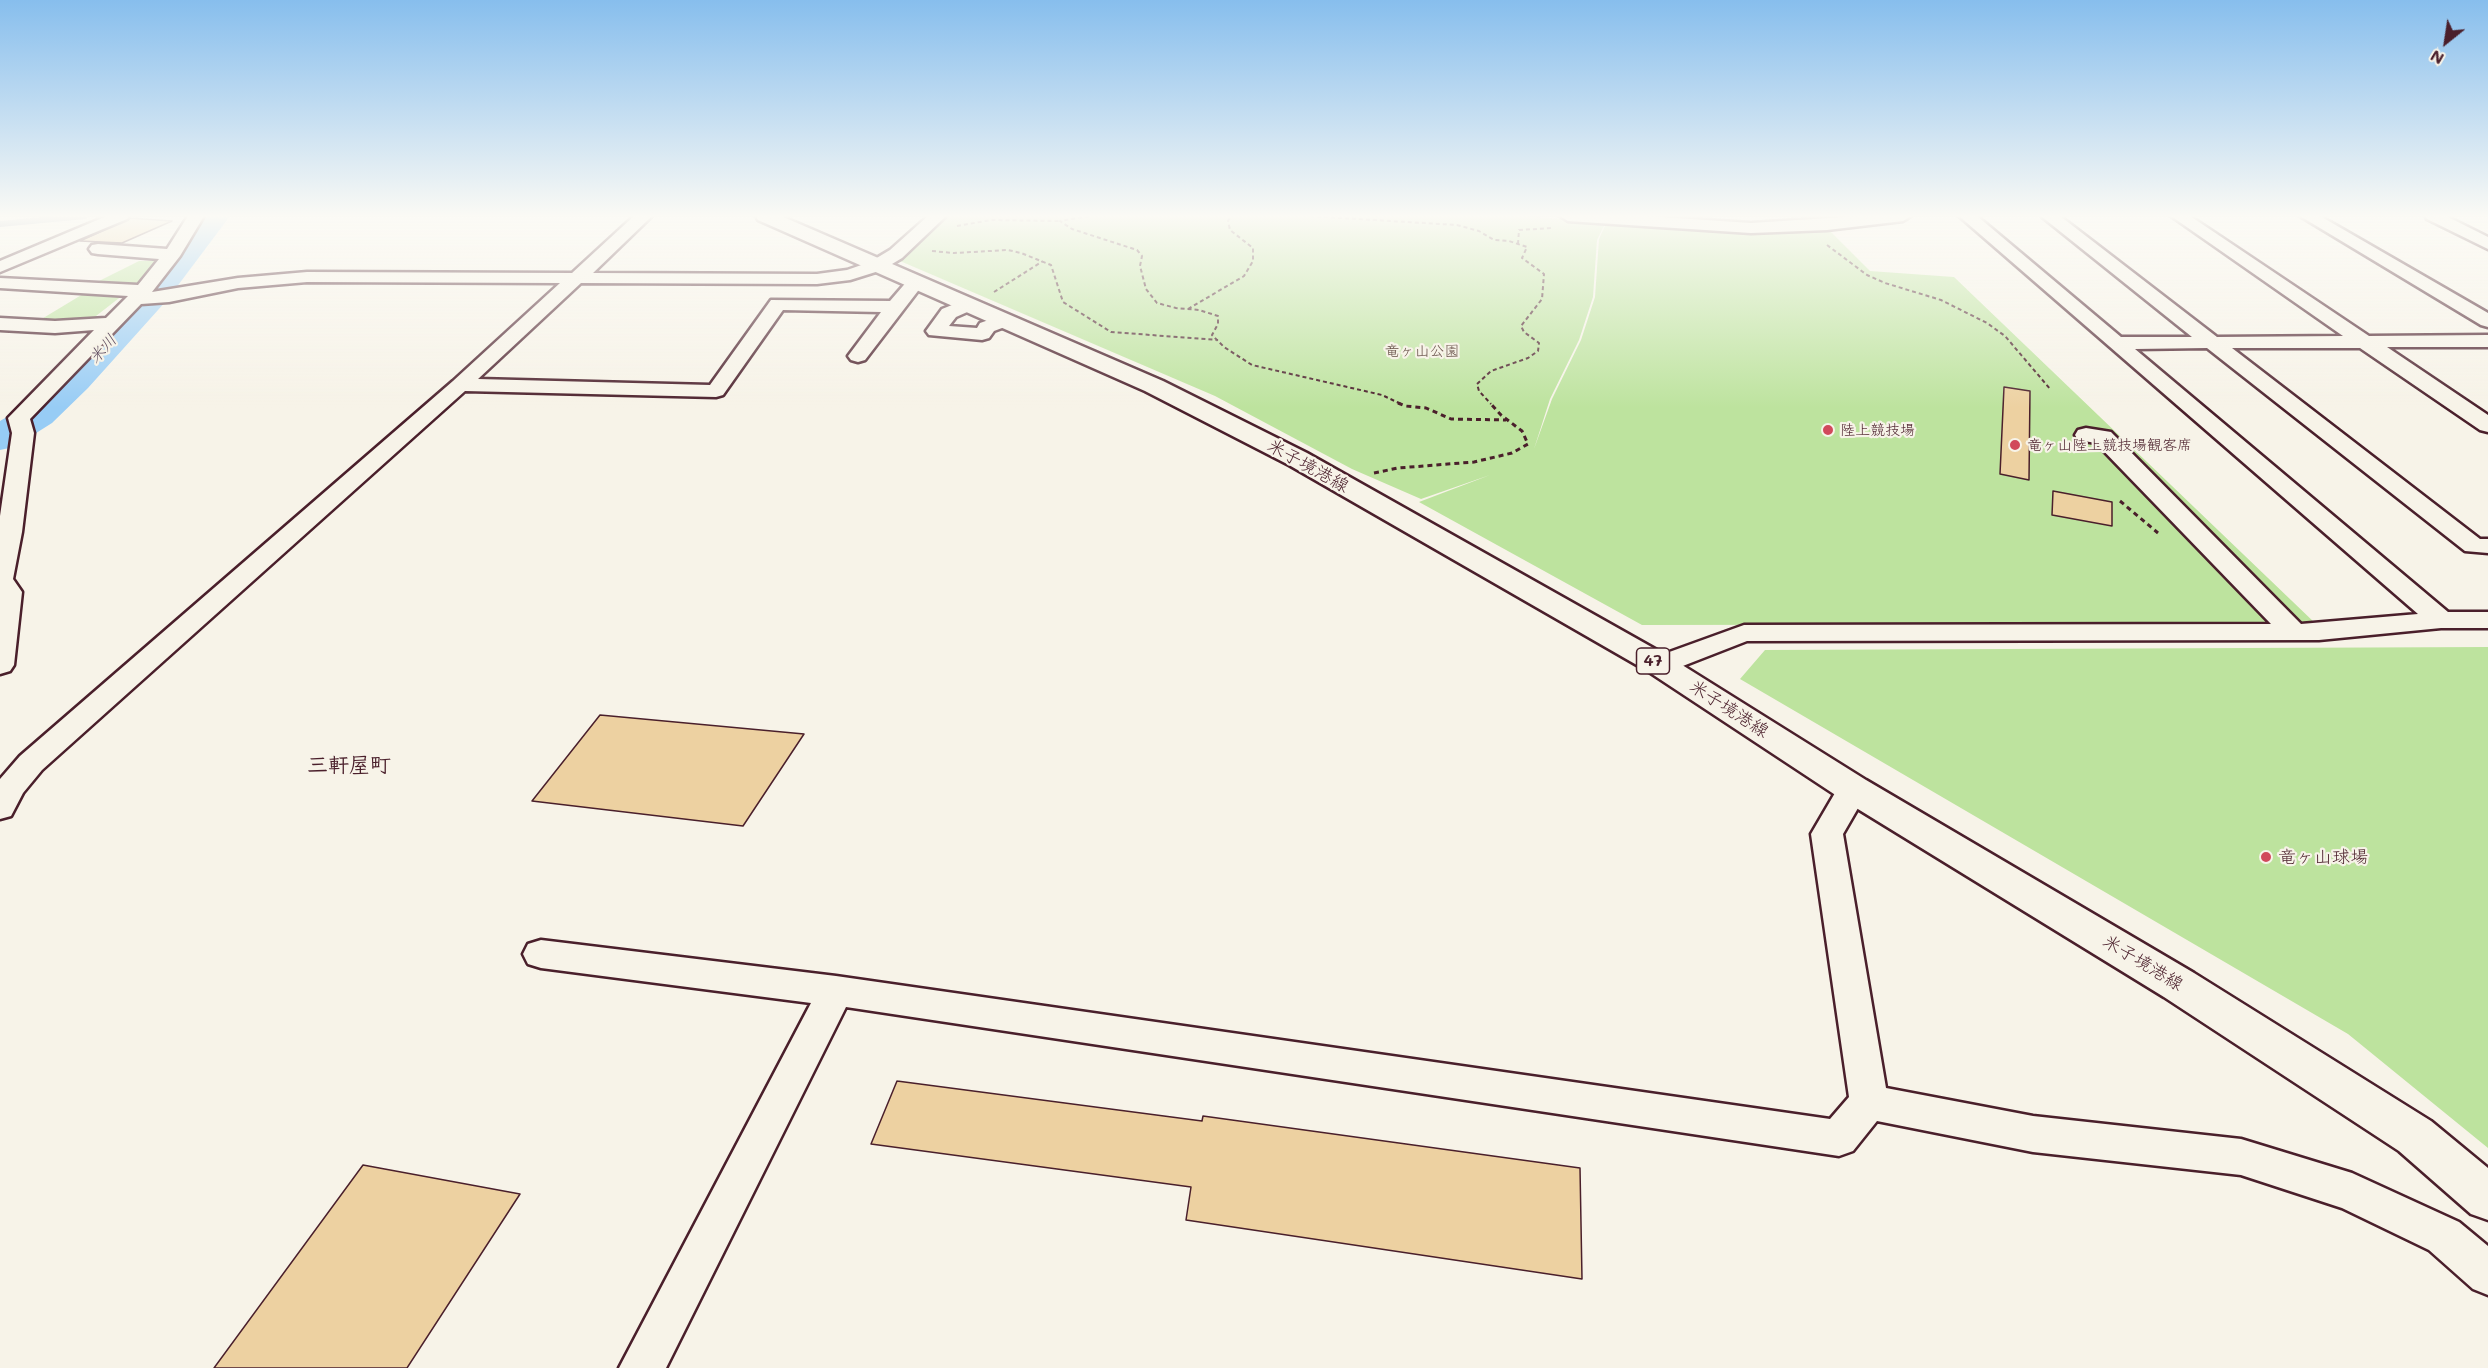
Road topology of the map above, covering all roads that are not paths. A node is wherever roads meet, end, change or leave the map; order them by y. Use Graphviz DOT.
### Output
graph roads {
  1 [pos="152,280"];
  2 [pos="274,280"];
  3 [pos="562,280"];
  4 [pos="576,280"];
  5 [pos="615,280"];
  6 [pos="908,280"];
  7 [pos="2041,280"];
  8 [pos="2133,280"];
  9 [pos="2274,280"];
  10 [pos="2417,280"];
  11 [pos="0,283"];
  12 [pos="915,283"];
  13 [pos="140,295"];
  14 [pos="895,308"];
  15 [pos="2488,321"];
  16 [pos="113,323"];
  17 [pos="0,324"];
  18 [pos="2488,341"];
  19 [pos="2214,342"];
  20 [pos="2366,342"];
  21 [pos="2115,343"];
  22 [pos="858,356"];
  23 [pos="460,385"];
  24 [pos="15,414"];
  25 [pos="2488,425"];
  26 [pos="2086,435"];
  27 [pos="2488,546"];
  28 [pos="0,580"];
  29 [pos="2441,620"];
  30 [pos="2488,620"];
  31 [pos="2294,632"];
  32 [pos="0,665"];
  33 [pos="1660,665"];
  34 [pos="1853,789"];
  35 [pos="3,791"];
  36 [pos="541,954"];
  37 [pos="836,991"];
  38 [pos="1869,1102"];
  39 [pos="2488,1198"];
  40 [pos="2488,1274"];
  41 [pos="642,1368"];
  1 -- 13 [label="street"];
  2 -- 13 [label="street"];
  3 -- 4 [label="street"];
  4 -- 5 [label="street"];
  4 -- 23 [label="street"];
  6 -- 12 [label="main road, 米子境港線 / 47"];
  7 -- 21 [label="street"];
  8 -- 19 [label="street"];
  9 -- 20 [label="street"];
  10 -- 15 [label="street"];
  11 -- 13 [label="street"];
  12 -- 14 [label="street"];
  12 -- 33 [label="main road, 米子境港線 / 47"];
  13 -- 16 [label="street"];
  14 -- 22 [label="street"];
  14 -- 23 [label="street"];
  16 -- 17 [label="street"];
  16 -- 24 [label="street"];
  18 -- 20 [label="street"];
  19 -- 20 [label="street"];
  19 -- 21 [label="street"];
  19 -- 27 [label="street"];
  20 -- 25 [label="street"];
  21 -- 29 [label="street"];
  23 -- 35 [label="street"];
  24 -- 28 [label="street"];
  26 -- 31 [label="street"];
  28 -- 32 [label="street"];
  29 -- 30 [label="street"];
  29 -- 31 [label="street"];
  31 -- 33 [label="street"];
  33 -- 34 [label="main road, 米子境港線 / 47"];
  34 -- 38 [label="street"];
  34 -- 39 [label="main road, 米子境港線 / 47"];
  36 -- 37 [label="street"];
  37 -- 38 [label="street"];
  37 -- 41 [label="street"];
  38 -- 40 [label="street"];
}
